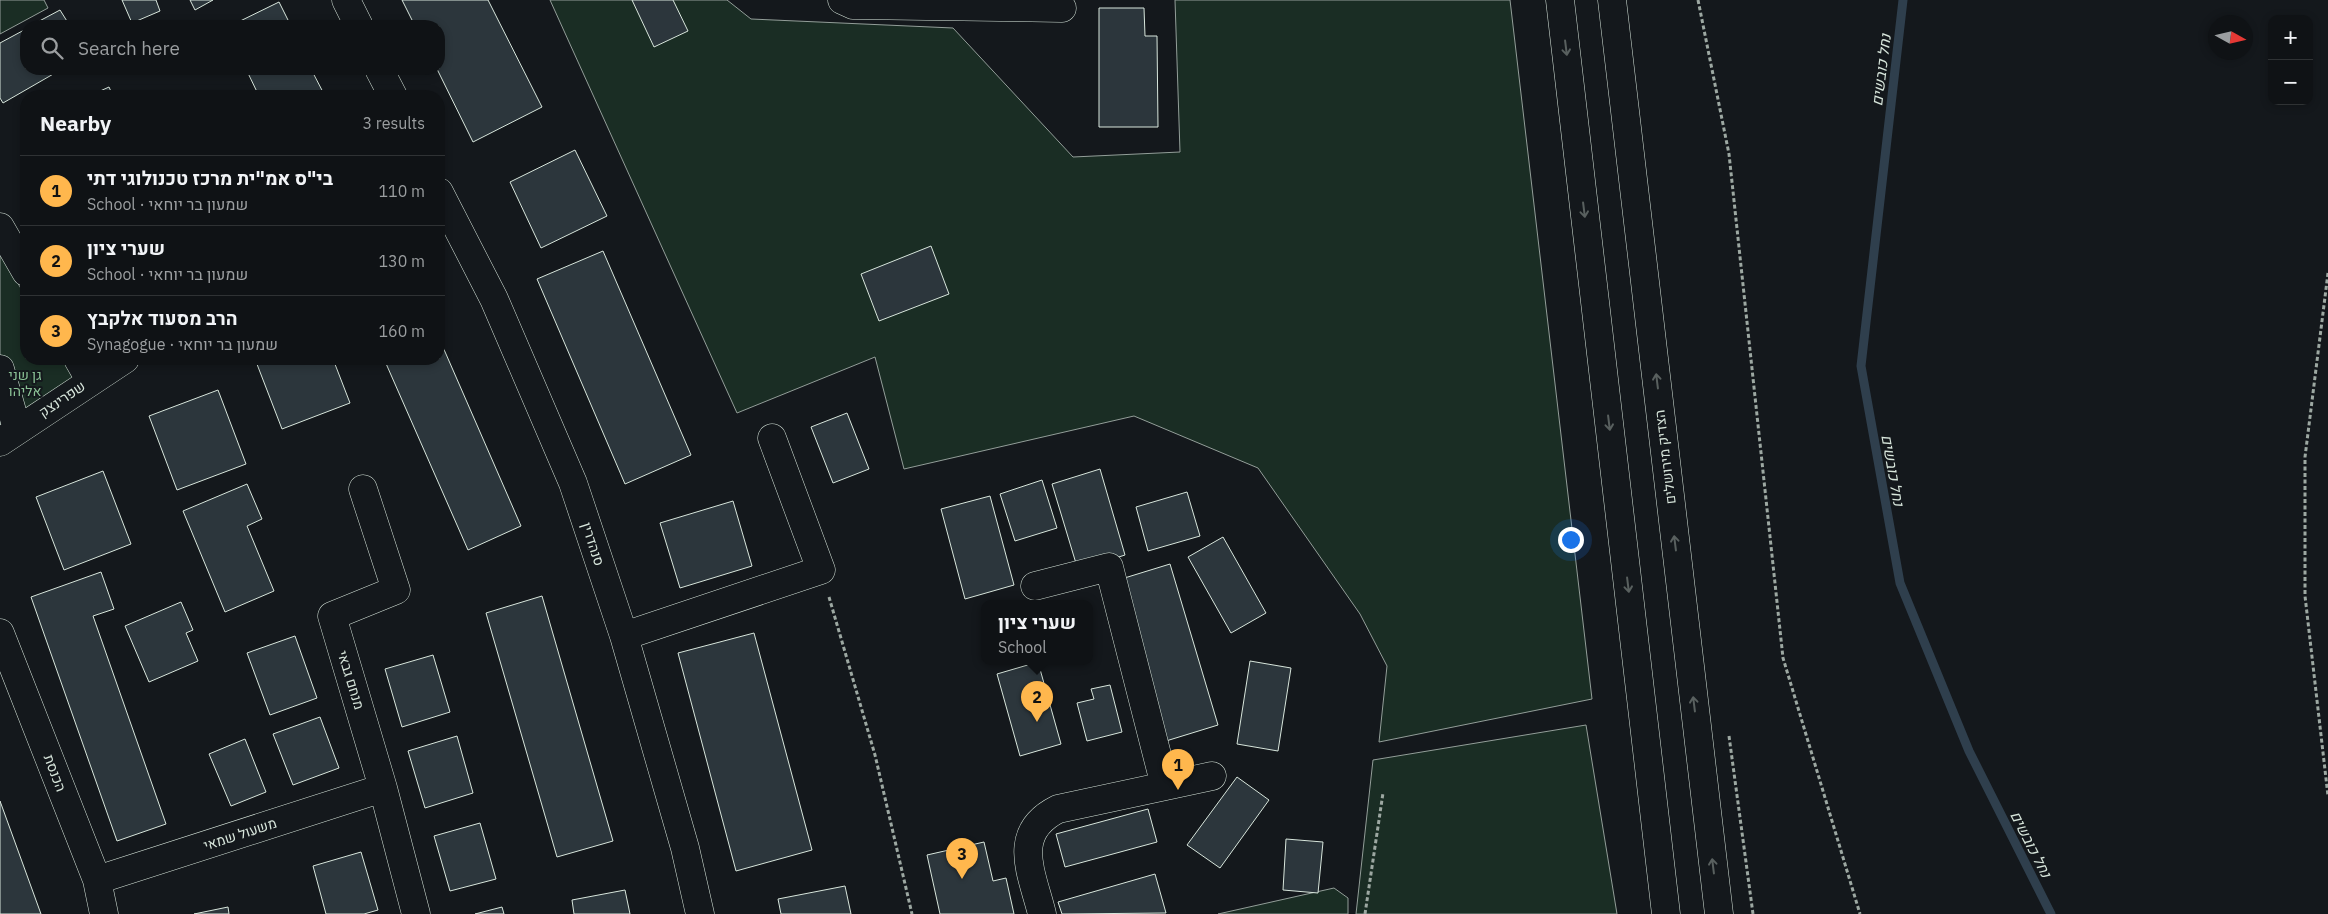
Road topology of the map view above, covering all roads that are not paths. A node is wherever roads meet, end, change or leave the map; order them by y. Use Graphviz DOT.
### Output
graph roads {
  1 [pos="346,0"];
  2 [pos="842,0"];
  3 [pos="1560,0"];
  4 [pos="1612,0"];
  5 [pos="1062,8"];
  6 [pos="356,20"];
  7 [pos="382,75"];
  8 [pos="389,90"];
  9 [pos="445,206"];
  10 [pos="0,228"];
  11 [pos="20,262"];
  12 [pos="103,365"];
  13 [pos="0,368"];
  14 [pos="84,370"];
  15 [pos="8,436"];
  16 [pos="772,438"];
  17 [pos="363,488"];
  18 [pos="1036,586"];
  19 [pos="0,633"];
  20 [pos="624,636"];
  21 [pos="1212,776"];
  22 [pos="1165,786"];
  23 [pos="383,788"];
  24 [pos="97,880"];
  25 [pos="104,914"];
  26 [pos="416,914"];
  27 [pos="700,914"];
  28 [pos="1042,914"];
  29 [pos="1666,914"];
  30 [pos="1719,914"];
  1 -- 6 [label="street"];
  2 -- 5 [label="street"];
  3 -- 29 [label="street, one-way"];
  30 -- 4 [label="street, הצדיק מירושלים, one-way"];
  7 -- 8 [label="street"];
  9 -- 20 [label="street, סנהדרין"];
  10 -- 11 [label="street"];
  12 -- 14 [label="street, שפרינצק"];
  13 -- 15 [label="street"];
  14 -- 15 [label="street, שפרינצק"];
  16 -- 20 [label="street"];
  17 -- 23 [label="street, מנחם גבאי"];
  18 -- 22 [label="street"];
  19 -- 24 [label="street, הכנסת"];
  20 -- 27 [label="street, סנהדרין"];
  21 -- 22 [label="street"];
  22 -- 28 [label="street"];
  23 -- 24 [label="street, משעול שמאי"];
  23 -- 26 [label="street, מנחם גבאי"];
  24 -- 25 [label="street, הכנסת"];
}
